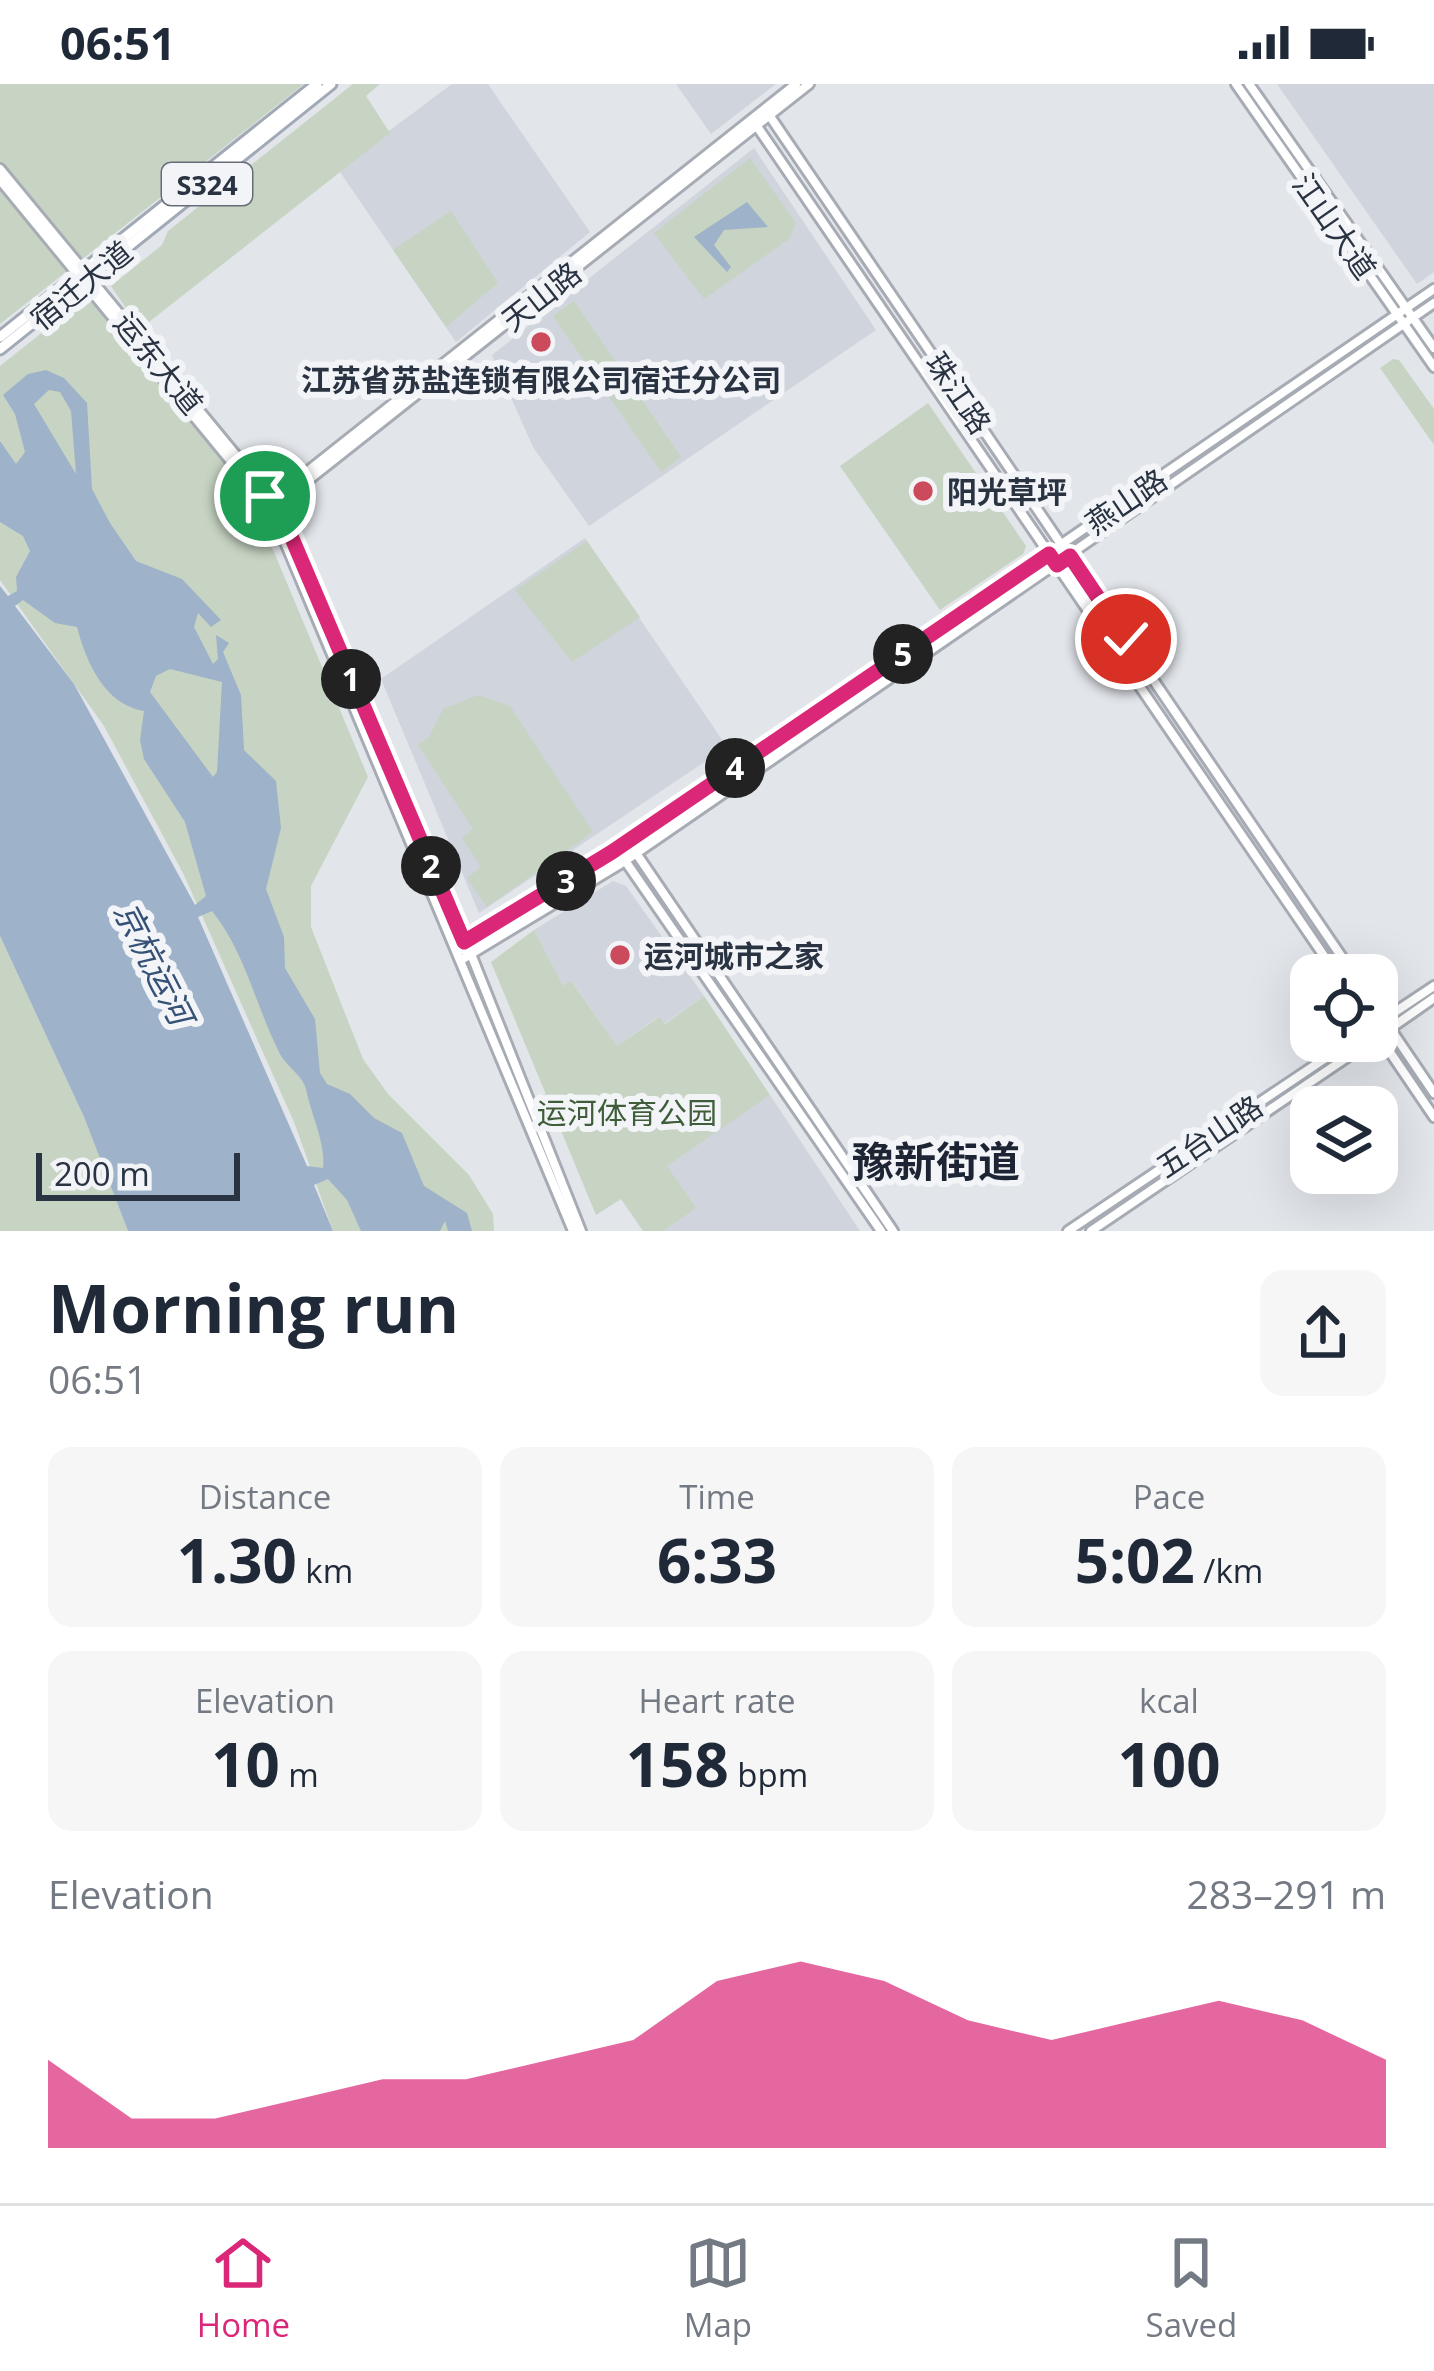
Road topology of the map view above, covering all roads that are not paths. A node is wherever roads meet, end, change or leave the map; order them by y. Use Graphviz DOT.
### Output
graph roads {
  1 [pos="317,84"];
  2 [pos="331,84"];
  3 [pos="796,84"];
  4 [pos="809,84"];
  5 [pos="1236,84"];
  6 [pos="1249,84"];
  7 [pos="767,112"];
  8 [pos="754,122"];
  9 [pos="0,169"];
  10 [pos="0,180"];
  11 [pos="84,277"];
  12 [pos="1434,289"];
  13 [pos="1434,303"];
  14 [pos="1405,316"];
  15 [pos="0,337"];
  16 [pos="1434,348"];
  17 [pos="0,350"];
  18 [pos="1434,367"];
  19 [pos="271,505"];
  20 [pos="1063,545"];
  21 [pos="1049,554"];
  22 [pos="1070,556"];
  23 [pos="1057,565"];
  24 [pos="628,841"];
  25 [pos="617,849"];
  26 [pos="636,853"];
  27 [pos="625,861"];
  28 [pos="460,944"];
  29 [pos="472,954"];
  30 [pos="1323,954"];
  31 [pos="1340,954"];
  32 [pos="461,960"];
  33 [pos="1434,986"];
  34 [pos="1434,998"];
  35 [pos="1398,1013"];
  36 [pos="1398,1017"];
  37 [pos="1398,1043"];
  38 [pos="1320,1062"];
  39 [pos="1339,1062"];
  40 [pos="1394,1062"];
  41 [pos="1434,1093"];
  42 [pos="1434,1117"];
  43 [pos="577,1231"];
  44 [pos="881,1231"];
  45 [pos="893,1231"];
  46 [pos="1068,1231"];
  47 [pos="1091,1231"];
  1 -- 11 [label="main road, 宿迁大道 / S324"];
  2 -- 11 [label="main road, 宿迁大道 / S324"];
  3 -- 7 [label="street, 天山路"];
  4 -- 7 [label="street, 天山路"];
  5 -- 14 [label="street, 江山大道"];
  6 -- 14 [label="street, 江山大道"];
  7 -- 8 [label="street, 天山路"];
  7 -- 20 [label="street, 珠江路"];
  8 -- 19 [label="street, 天山路"];
  8 -- 21 [label="street, 珠江路"];
  9 -- 11 [label="street, 运东大道"];
  10 -- 11 [label="street, 运东大道"];
  11 -- 15 [label="main road, 宿迁大道 / S324"];
  11 -- 17 [label="main road, 宿迁大道 / S324"];
  11 -- 19 [label="street, 运东大道"];
  11 -- 28 [label="street, 运东大道"];
  12 -- 14 [label="street, 燕山路"];
  13 -- 14 [label="street, 燕山路"];
  14 -- 16 [label="street, 江山大道"];
  14 -- 18 [label="street, 江山大道"];
  14 -- 20 [label="street, 燕山路"];
  14 -- 22 [label="street, 燕山路"];
  19 -- 28 [label="street, 运东大道"];
  20 -- 21 [label="street, 燕山路"];
  20 -- 22 [label="street, 珠江路"];
  21 -- 23 [label="street, 珠江路"];
  21 -- 24 [label="street, 燕山路"];
  22 -- 23 [label="street, 燕山路"];
  22 -- 31 [label="street, 珠江路"];
  23 -- 26 [label="street, 燕山路"];
  23 -- 30 [label="street, 珠江路"];
  24 -- 25 [label="street, 燕山路"];
  24 -- 26 [label="street"];
  25 -- 27 [label="street"];
  25 -- 28 [label="street, 燕山路"];
  26 -- 27 [label="street, 燕山路"];
  26 -- 45 [label="street"];
  27 -- 29 [label="street, 燕山路"];
  27 -- 44 [label="street"];
  28 -- 29 [label="street, 运东大道"];
  28 -- 32 [label="street, 运东大道"];
  29 -- 32 [label="street, 燕山路"];
  29 -- 43 [label="street, 运东大道"];
  32 -- 43 [label="street, 运东大道"];
  33 -- 35 [label="street, 五台山路"];
  34 -- 36 [label="street, 五台山路"];
  37 -- 41 [label="street"];
  38 -- 46 [label="street, 五台山路"];
  39 -- 47 [label="street, 五台山路"];
  40 -- 42 [label="street"];
}
